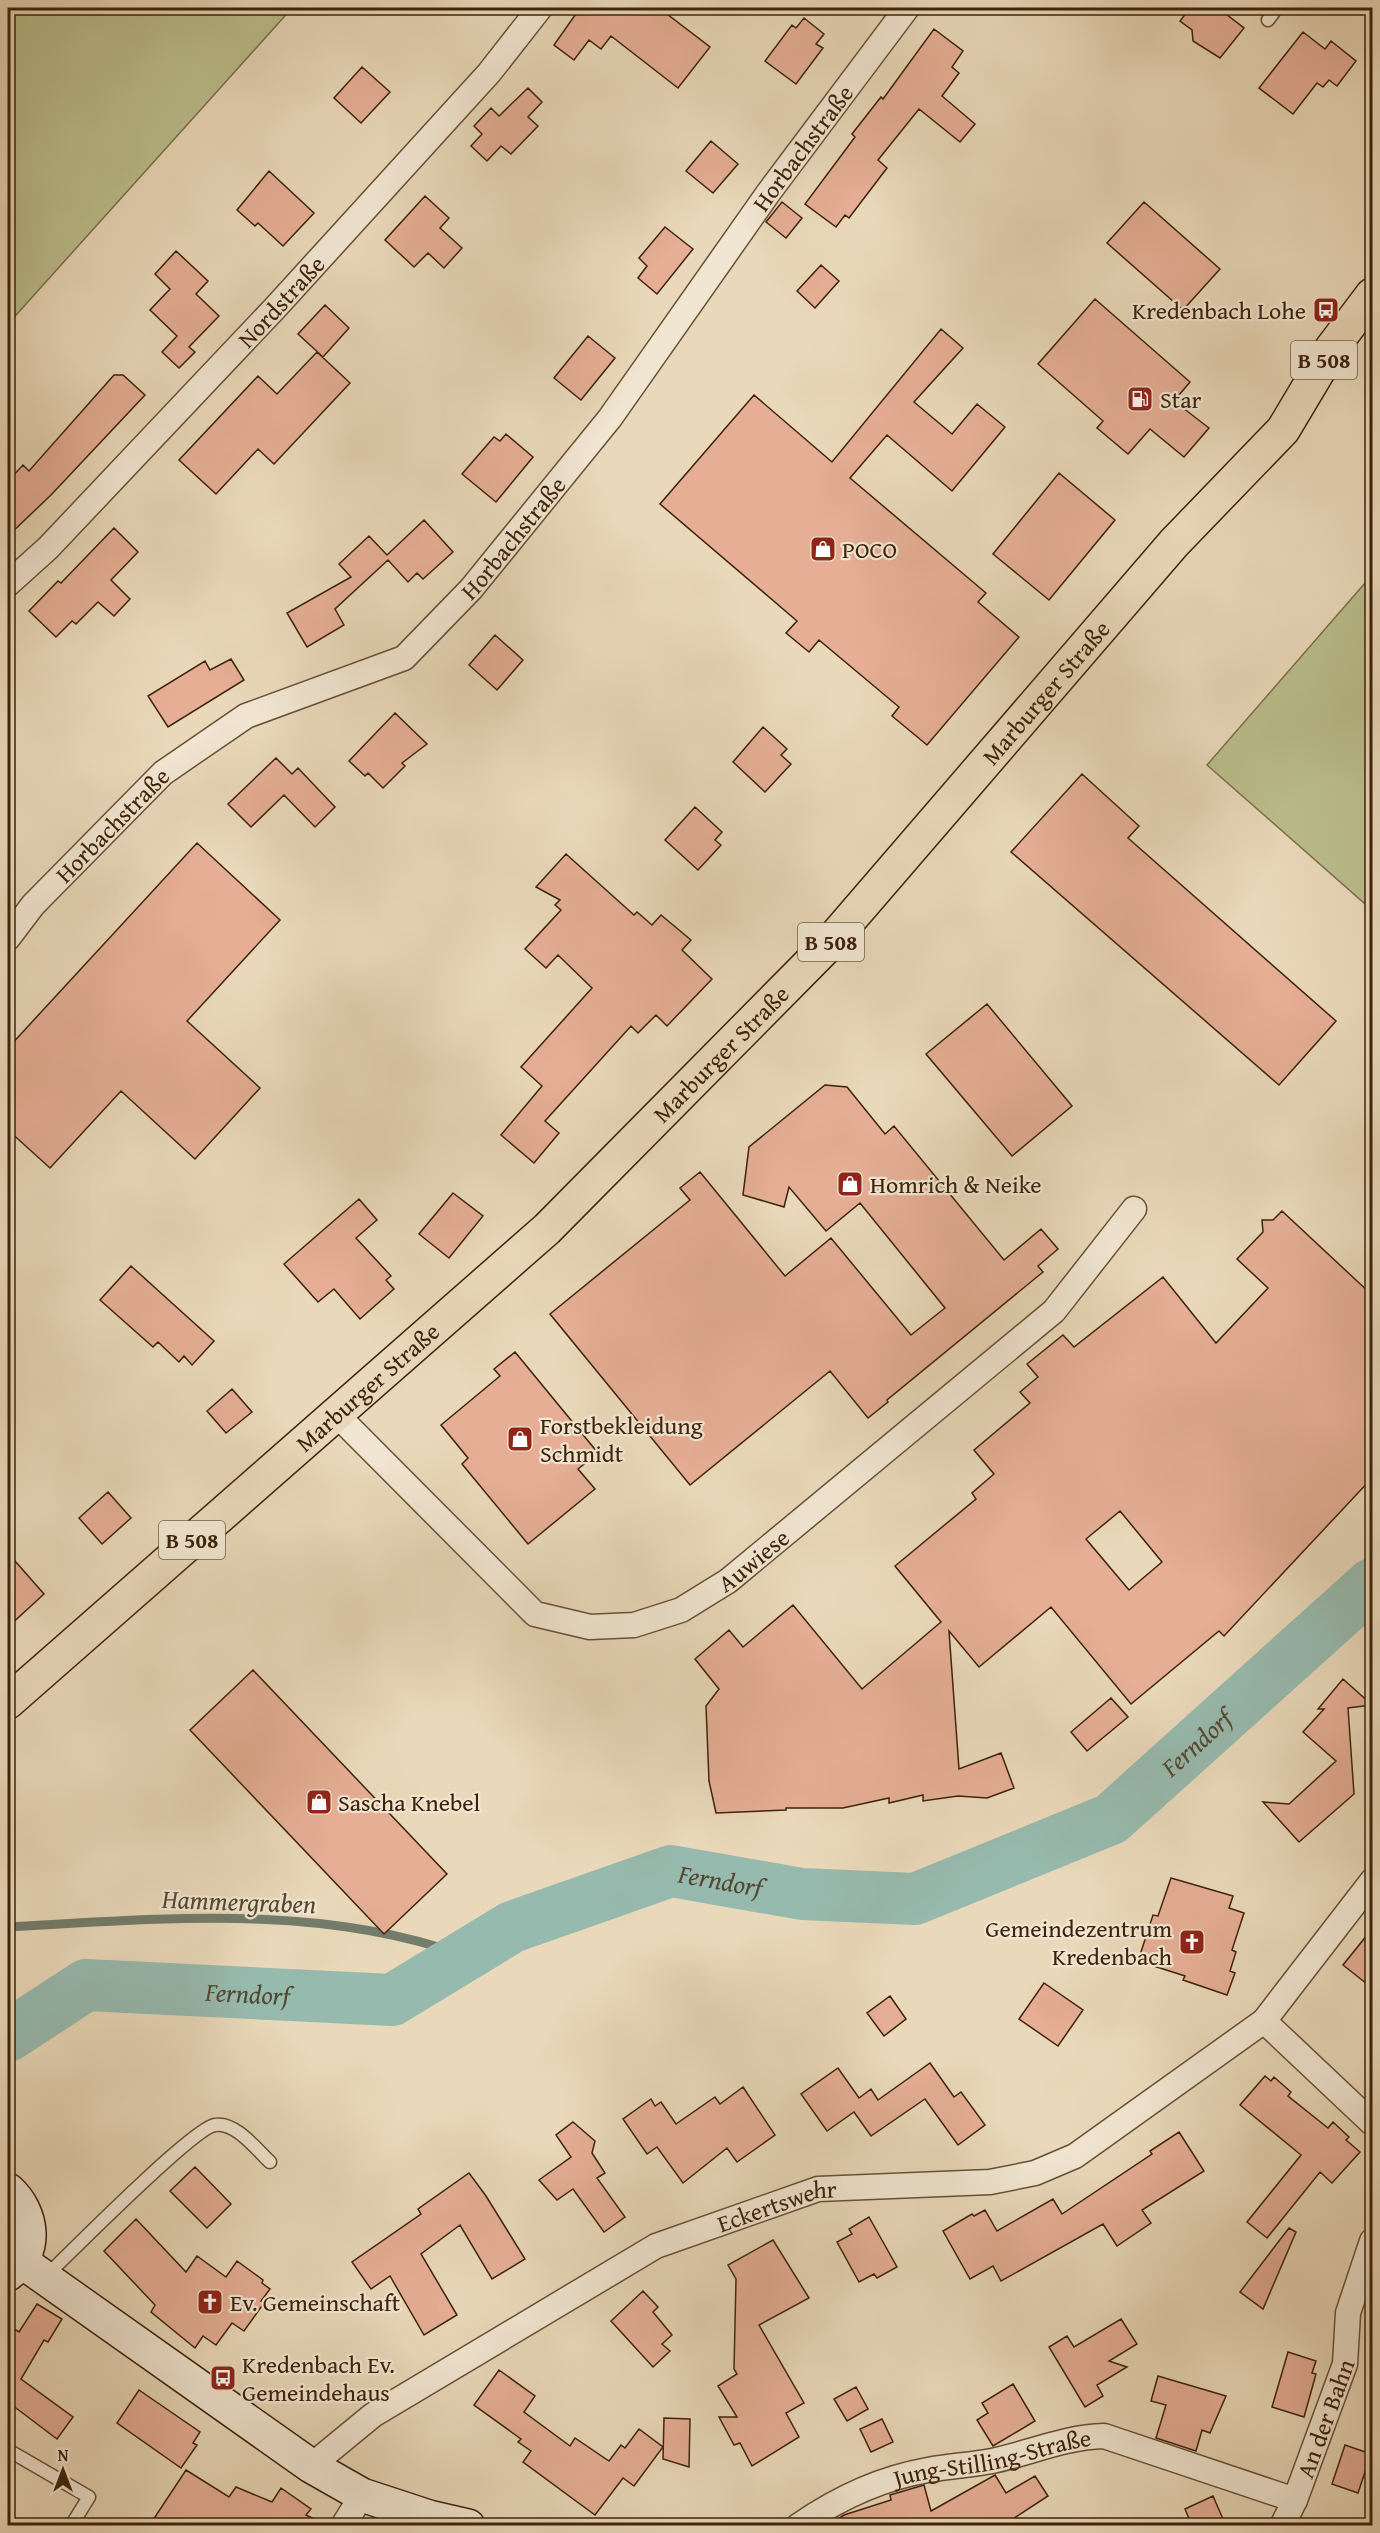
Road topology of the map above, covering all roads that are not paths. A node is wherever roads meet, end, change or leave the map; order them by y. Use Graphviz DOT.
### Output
graph roads {
  1 [pos="540,8"];
  2 [pos="907,8"];
  3 [pos="1277,8"];
  4 [pos="1268,20"];
  5 [pos="1372,295"];
  6 [pos="8,584"];
  7 [pos="8,938"];
  8 [pos="1134,1209"];
  9 [pos="336,1414"];
  10 [pos="8,1702"];
  11 [pos="1372,1881"];
  12 [pos="1264,2021"];
  13 [pos="1372,2123"];
  14 [pos="270,2162"];
  15 [pos="8,2190"];
  16 [pos="1372,2241"];
  17 [pos="24,2271"];
  18 [pos="8,2450"];
  19 [pos="311,2466"];
  20 [pos="362,2494"];
  21 [pos="1295,2500"];
  22 [pos="71,2526"];
  23 [pos="343,2526"];
  24 [pos="468,2526"];
  25 [pos="798,2526"];
  26 [pos="1282,2526"];
  1 -- 6 [label="street, Nordstraße"];
  2 -- 7 [label="street, Horbachstraße"];
  3 -- 4 [label="lane"];
  5 -- 9 [label="main road, Marburger Straße / B 508"];
  8 -- 9 [label="street, Auwiese"];
  9 -- 10 [label="main road, Marburger Straße / B 508"];
  11 -- 12 [label="street, Eckertswehr"];
  12 -- 13 [label="street"];
  12 -- 19 [label="street, Eckertswehr"];
  14 -- 17 [label="lane"];
  15 -- 17 [label="main road"];
  16 -- 21 [label="street, An der Bahn"];
  17 -- 19 [label="main road"];
  18 -- 22 [label="lane"];
  19 -- 20 [label="main road"];
  20 -- 23 [label="street"];
  20 -- 24 [label="main road"];
  21 -- 25 [label="street, Jung-Stilling-Straße"];
  21 -- 26 [label="street, An der Bahn"];
}
